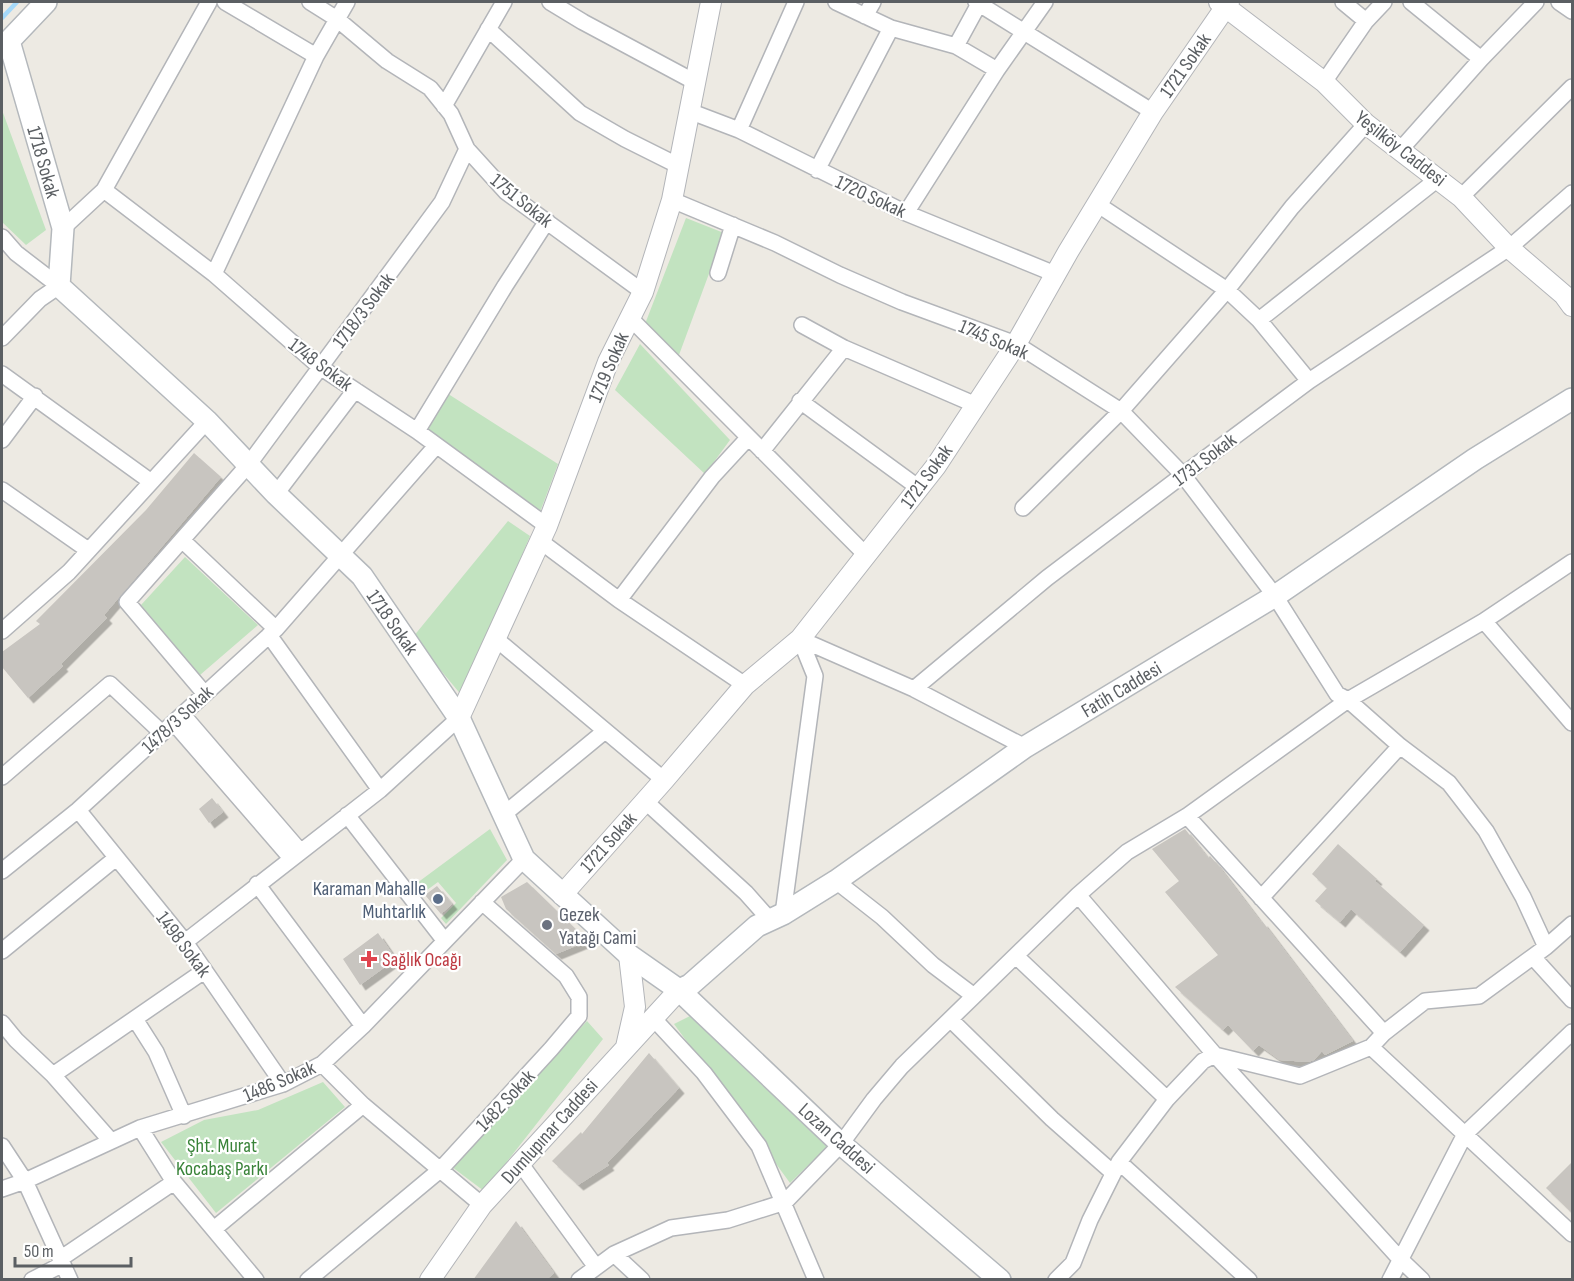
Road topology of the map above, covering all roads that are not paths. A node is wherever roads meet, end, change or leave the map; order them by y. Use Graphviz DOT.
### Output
graph roads {
  1 [pos="46,2"];
  2 [pos="209,2"];
  3 [pos="225,2"];
  4 [pos="310,2"];
  5 [pos="346,2"];
  6 [pos="504,2"];
  7 [pos="550,2"];
  8 [pos="711,2"];
  9 [pos="796,2"];
  10 [pos="836,2"];
  11 [pos="873,2"];
  12 [pos="978,2"];
  13 [pos="1045,2"];
  14 [pos="1343,2"];
  15 [pos="1384,2"];
  16 [pos="1411,2"];
  17 [pos="1536,2"];
  18 [pos="1558,2"];
  19 [pos="1224,4"];
  20 [pos="1572,11"];
  21 [pos="865,16"];
  22 [pos="337,19"];
  23 [pos="1366,21"];
  24 [pos="891,28"];
  25 [pos="488,29"];
  26 [pos="1023,30"];
  27 [pos="5,44"];
  28 [pos="956,46"];
  29 [pos="316,56"];
  30 [pos="1481,59"];
  31 [pos="997,70"];
  32 [pos="695,82"];
  33 [pos="1324,82"];
  34 [pos="1572,87"];
  35 [pos="444,105"];
  36 [pos="689,111"];
  37 [pos="1153,112"];
  38 [pos="1366,124"];
  39 [pos="739,130"];
  40 [pos="467,149"];
  41 [pos="1401,149"];
  42 [pos="679,166"];
  43 [pos="817,170"];
  44 [pos="1439,178"];
  45 [pos="104,190"];
  46 [pos="1572,193"];
  47 [pos="1461,196"];
  48 [pos="672,200"];
  49 [pos="1097,204"];
  50 [pos="906,213"];
  51 [pos="547,220"];
  52 [pos="733,225"];
  53 [pos="63,228"];
  54 [pos="2,237"];
  55 [pos="1509,248"];
  56 [pos="718,273"];
  57 [pos="214,274"];
  58 [pos="1055,274"];
  59 [pos="60,286"];
  60 [pos="1227,290"];
  61 [pos="642,292"];
  62 [pos="1572,306"];
  63 [pos="630,318"];
  64 [pos="1259,320"];
  65 [pos="802,325"];
  66 [pos="2,338"];
  67 [pos="1016,344"];
  68 [pos="844,348"];
  69 [pos="320,367"];
  70 [pos="2,374"];
  71 [pos="1309,381"];
  72 [pos="355,390"];
  73 [pos="35,396"];
  74 [pos="1572,399"];
  75 [pos="800,401"];
  76 [pos="976,405"];
  77 [pos="1122,411"];
  78 [pos="207,421"];
  79 [pos="417,431"];
  80 [pos="748,438"];
  81 [pos="2,440"];
  82 [pos="436,446"];
  83 [pos="762,452"];
  84 [pos="249,464"];
  85 [pos="1183,475"];
  86 [pos="150,481"];
  87 [pos="919,488"];
  88 [pos="2,490"];
  89 [pos="276,494"];
  90 [pos="1023,508"];
  91 [pos="544,534"];
  92 [pos="182,540"];
  93 [pos="88,550"];
  94 [pos="866,555"];
  95 [pos="341,556"];
  96 [pos="1572,562"];
  97 [pos="1275,596"];
  98 [pos="619,600"];
  99 [pos="1484,621"];
  100 [pos="4,624"];
  101 [pos="272,632"];
  102 [pos="496,639"];
  103 [pos="800,639"];
  104 [pos="745,685"];
  105 [pos="914,689"];
  106 [pos="205,694"];
  107 [pos="1348,700"];
  108 [pos="459,718"];
  109 [pos="179,719"];
  110 [pos="1572,723"];
  111 [pos="605,730"];
  112 [pos="162,733"];
  113 [pos="1400,746"];
  114 [pos="1025,747"];
  115 [pos="2,777"];
  116 [pos="664,780"];
  117 [pos="380,790"];
  118 [pos="645,801"];
  119 [pos="78,810"];
  120 [pos="347,815"];
  121 [pos="503,815"];
  122 [pos="1187,816"];
  123 [pos="295,855"];
  124 [pos="116,858"];
  125 [pos="524,859"];
  126 [pos="2,871"];
  127 [pos="836,881"];
  128 [pos="257,884"];
  129 [pos="562,895"];
  130 [pos="1078,896"];
  131 [pos="1261,898"];
  132 [pos="482,902"];
  133 [pos="776,917"];
  134 [pos="1572,924"];
  135 [pos="444,940"];
  136 [pos="185,942"];
  137 [pos="1546,947"];
  138 [pos="2,951"];
  139 [pos="629,954"];
  140 [pos="1017,957"];
  141 [pos="1533,957"];
  142 [pos="204,971"];
  143 [pos="679,990"];
  144 [pos="974,996"];
  145 [pos="1572,1000"];
  146 [pos="653,1018"];
  147 [pos="135,1019"];
  148 [pos="951,1020"];
  149 [pos="2,1023"];
  150 [pos="363,1026"];
  151 [pos="1572,1032"];
  152 [pos="1384,1033"];
  153 [pos="1371,1047"];
  154 [pos="626,1048"];
  155 [pos="1215,1055"];
  156 [pos="322,1064"];
  157 [pos="53,1075"];
  158 [pos="283,1084"];
  159 [pos="1167,1099"];
  160 [pos="363,1105"];
  161 [pos="184,1116"];
  162 [pos="140,1128"];
  163 [pos="1465,1134"];
  164 [pos="111,1141"];
  165 [pos="841,1144"];
  166 [pos="2,1146"];
  167 [pos="520,1163"];
  168 [pos="1116,1167"];
  169 [pos="440,1170"];
  170 [pos="25,1180"];
  171 [pos="174,1182"];
  172 [pos="2,1189"];
  173 [pos="784,1202"];
  174 [pos="482,1205"];
  175 [pos="214,1229"];
  176 [pos="1572,1234"];
  177 [pos="614,1254"];
  178 [pos="1400,1259"];
  179 [pos="62,1261"];
  180 [pos="596,1267"];
  181 [pos="32,1280"];
  182 [pos="70,1280"];
  183 [pos="256,1280"];
  184 [pos="308,1280"];
  185 [pos="430,1280"];
  186 [pos="579,1280"];
  187 [pos="642,1280"];
  188 [pos="816,1280"];
  189 [pos="1000,1280"];
  190 [pos="1056,1280"];
  191 [pos="1249,1280"];
  192 [pos="1390,1280"];
  193 [pos="1422,1280"];
  1 -- 27 [label="main road"];
  2 -- 45 [label="street"];
  3 -- 29 [label="street"];
  4 -- 22 [label="street, 1751 Sokak"];
  5 -- 22 [label="street"];
  6 -- 25 [label="street"];
  7 -- 32 [label="street"];
  8 -- 32 [label="street, 1719 Sokak"];
  9 -- 39 [label="street"];
  10 -- 21 [label="street"];
  11 -- 21 [label="street"];
  12 -- 26 [label="street"];
  12 -- 28 [label="street"];
  13 -- 26 [label="street"];
  14 -- 23 [label="street"];
  15 -- 23 [label="street"];
  16 -- 30 [label="street"];
  17 -- 30 [label="street"];
  18 -- 20 [label="street"];
  19 -- 33 [label="street, Yeşilköy Caddesi"];
  19 -- 37 [label="street, 1721 Sokak"];
  21 -- 24 [label="street"];
  22 -- 29 [label="street"];
  22 -- 35 [label="street, 1751 Sokak"];
  23 -- 33 [label="street"];
  24 -- 28 [label="street"];
  24 -- 43 [label="street"];
  25 -- 35 [label="street"];
  25 -- 42 [label="street"];
  26 -- 31 [label="street"];
  26 -- 37 [label="street"];
  27 -- 53 [label="main road, 1718 Sokak"];
  28 -- 31 [label="street"];
  29 -- 57 [label="street"];
  30 -- 41 [label="street"];
  31 -- 50 [label="street"];
  32 -- 36 [label="street, 1719 Sokak"];
  33 -- 38 [label="street, Yeşilköy Caddesi"];
  34 -- 47 [label="street"];
  35 -- 40 [label="street, 1751 Sokak"];
  36 -- 39 [label="street, 1720 Sokak"];
  36 -- 42 [label="street, 1719 Sokak"];
  37 -- 49 [label="street, 1721 Sokak"];
  38 -- 41 [label="street, Yeşilköy Caddesi"];
  38 -- 60 [label="street"];
  39 -- 43 [label="street, 1720 Sokak"];
  40 -- 51 [label="street, 1751 Sokak"];
  40 -- 69 [label="street, 1718/3 Sokak"];
  41 -- 44 [label="street, Yeşilköy Caddesi"];
  42 -- 48 [label="street, 1719 Sokak"];
  43 -- 50 [label="street, 1720 Sokak"];
  44 -- 47 [label="street, Yeşilköy Caddesi"];
  44 -- 64 [label="street"];
  45 -- 53 [label="street"];
  45 -- 57 [label="street, 1748 Sokak"];
  46 -- 55 [label="street, 1731 Sokak"];
  47 -- 55 [label="street, Yeşilköy Caddesi"];
  48 -- 52 [label="street, 1745 Sokak"];
  48 -- 61 [label="street, 1719 Sokak"];
  49 -- 58 [label="street, 1721 Sokak"];
  49 -- 60 [label="street"];
  50 -- 58 [label="street, 1720 Sokak"];
  51 -- 61 [label="street, 1751 Sokak"];
  51 -- 79 [label="street"];
  52 -- 56 [label="street"];
  52 -- 67 [label="street, 1745 Sokak"];
  53 -- 59 [label="main road, 1718 Sokak"];
  54 -- 59 [label="street, 1718 Sokak"];
  55 -- 62 [label="street, Yeşilköy Caddesi"];
  55 -- 71 [label="street, 1731 Sokak"];
  57 -- 69 [label="street, 1748 Sokak"];
  58 -- 67 [label="street, 1721 Sokak"];
  59 -- 66 [label="street"];
  59 -- 78 [label="main road, 1718 Sokak"];
  60 -- 64 [label="street"];
  60 -- 77 [label="street"];
  61 -- 63 [label="street, 1719 Sokak"];
  63 -- 80 [label="street"];
  63 -- 91 [label="street, 1719 Sokak"];
  64 -- 71 [label="street"];
  65 -- 68 [label="street"];
  67 -- 76 [label="street, 1721 Sokak"];
  67 -- 77 [label="street, 1745 Sokak"];
  68 -- 75 [label="street"];
  68 -- 76 [label="street"];
  69 -- 72 [label="street, 1748 Sokak"];
  69 -- 84 [label="street, 1718/3 Sokak"];
  70 -- 73 [label="street"];
  71 -- 85 [label="street, 1731 Sokak"];
  72 -- 79 [label="street, 1748 Sokak"];
  72 -- 89 [label="street"];
  73 -- 81 [label="street"];
  73 -- 86 [label="street"];
  74 -- 97 [label="main road, Fatih Caddesi"];
  75 -- 83 [label="street"];
  75 -- 87 [label="street"];
  76 -- 87 [label="street, 1721 Sokak"];
  77 -- 85 [label="street, 1745 Sokak"];
  77 -- 90 [label="street"];
  78 -- 84 [label="main road, 1718 Sokak"];
  78 -- 86 [label="street"];
  79 -- 82 [label="street, 1748 Sokak"];
  80 -- 83 [label="street"];
  80 -- 98 [label="street"];
  82 -- 91 [label="street, 1748 Sokak"];
  82 -- 95 [label="street, 1478/3 Sokak"];
  83 -- 94 [label="street"];
  84 -- 89 [label="main road, 1718 Sokak"];
  84 -- 92 [label="street, 1718/3 Sokak"];
  85 -- 97 [label="street, 1745 Sokak"];
  85 -- 105 [label="street, 1731 Sokak"];
  86 -- 93 [label="street"];
  87 -- 94 [label="street, 1721 Sokak"];
  88 -- 93 [label="street"];
  89 -- 95 [label="main road, 1718 Sokak"];
  91 -- 98 [label="street, 1748 Sokak"];
  91 -- 102 [label="street, 1719 Sokak"];
  92 -- 101 [label="street"];
  92 -- 106 [label="street, 1718/3 Sokak"];
  93 -- 100 [label="street"];
  94 -- 103 [label="street, 1721 Sokak"];
  95 -- 101 [label="street, 1478/3 Sokak"];
  95 -- 108 [label="main road, 1718 Sokak"];
  96 -- 99 [label="street"];
  97 -- 107 [label="street, 1745 Sokak"];
  97 -- 114 [label="main road, Fatih Caddesi"];
  98 -- 104 [label="street, 1748 Sokak"];
  99 -- 107 [label="street"];
  99 -- 110 [label="street"];
  101 -- 106 [label="street, 1478/3 Sokak"];
  101 -- 117 [label="street"];
  102 -- 108 [label="street, 1719 Sokak"];
  102 -- 111 [label="street"];
  103 -- 104 [label="street, 1721 Sokak"];
  103 -- 105 [label="street"];
  103 -- 133 [label="street"];
  104 -- 116 [label="street, 1721 Sokak"];
  105 -- 114 [label="street"];
  106 -- 109 [label="street, 1478/3 Sokak"];
  107 -- 113 [label="street, 1745 Sokak"];
  107 -- 122 [label="street"];
  108 -- 117 [label="street"];
  108 -- 121 [label="main road, 1718 Sokak"];
  109 -- 112 [label="street, 1478/3 Sokak"];
  109 -- 123 [label="street"];
  111 -- 116 [label="street"];
  111 -- 121 [label="street"];
  112 -- 115 [label="street"];
  112 -- 119 [label="street, 1478/3 Sokak"];
  113 -- 131 [label="street"];
  113 -- 137 [label="street, 1745 Sokak"];
  114 -- 127 [label="main road, Fatih Caddesi"];
  116 -- 118 [label="street, 1721 Sokak"];
  117 -- 120 [label="street"];
  118 -- 129 [label="street, 1721 Sokak"];
  118 -- 133 [label="street"];
  119 -- 124 [label="street, 1498 Sokak"];
  119 -- 126 [label="street, 1478/3 Sokak"];
  120 -- 123 [label="street"];
  120 -- 135 [label="street"];
  121 -- 125 [label="main road, 1718 Sokak"];
  122 -- 130 [label="street"];
  122 -- 131 [label="street"];
  123 -- 128 [label="street"];
  124 -- 136 [label="street, 1498 Sokak"];
  124 -- 138 [label="street"];
  125 -- 129 [label="main road, 1718 Sokak"];
  125 -- 132 [label="street, 1486 Sokak"];
  127 -- 133 [label="main road, Fatih Caddesi"];
  127 -- 144 [label="street"];
  128 -- 136 [label="street"];
  128 -- 150 [label="street"];
  129 -- 139 [label="main road, 1718 Sokak"];
  130 -- 140 [label="street"];
  130 -- 155 [label="street"];
  131 -- 152 [label="street"];
  132 -- 135 [label="street, 1486 Sokak"];
  132 -- 169 [label="street, 1482 Sokak"];
  133 -- 143 [label="main road, Fatih Caddesi"];
  134 -- 137 [label="street"];
  135 -- 150 [label="street, 1486 Sokak"];
  136 -- 142 [label="street, 1498 Sokak"];
  137 -- 141 [label="street"];
  139 -- 143 [label="main road, 1718 Sokak"];
  139 -- 154 [label="street"];
  140 -- 144 [label="street"];
  140 -- 159 [label="street"];
  141 -- 145 [label="street"];
  141 -- 152 [label="street"];
  142 -- 147 [label="street"];
  142 -- 158 [label="street, 1498 Sokak"];
  143 -- 146 [label="street, Dumlupınar Caddesi"];
  143 -- 165 [label="main road, Lozan Caddesi"];
  144 -- 148 [label="street"];
  146 -- 154 [label="street, Dumlupınar Caddesi"];
  146 -- 173 [label="street"];
  147 -- 157 [label="street"];
  147 -- 161 [label="street"];
  148 -- 165 [label="street"];
  148 -- 168 [label="street"];
  149 -- 157 [label="street"];
  150 -- 156 [label="street, 1486 Sokak"];
  151 -- 163 [label="street"];
  152 -- 153 [label="street"];
  153 -- 155 [label="street"];
  153 -- 163 [label="street"];
  154 -- 167 [label="street, Dumlupınar Caddesi"];
  155 -- 159 [label="street"];
  155 -- 178 [label="street"];
  156 -- 158 [label="street, 1486 Sokak"];
  156 -- 160 [label="street"];
  157 -- 164 [label="street"];
  158 -- 161 [label="street, 1486 Sokak"];
  159 -- 168 [label="street"];
  160 -- 169 [label="street"];
  160 -- 175 [label="street"];
  161 -- 162 [label="street, 1486 Sokak"];
  162 -- 164 [label="street, 1486 Sokak"];
  162 -- 171 [label="street"];
  163 -- 176 [label="street"];
  163 -- 178 [label="street"];
  164 -- 170 [label="street, 1486 Sokak"];
  165 -- 173 [label="street"];
  165 -- 189 [label="main road, Lozan Caddesi"];
  166 -- 170 [label="street"];
  167 -- 174 [label="street, Dumlupınar Caddesi"];
  167 -- 180 [label="street"];
  168 -- 190 [label="street"];
  168 -- 191 [label="street"];
  169 -- 174 [label="street"];
  169 -- 184 [label="street, 1482 Sokak"];
  170 -- 172 [label="street, 1486 Sokak"];
  170 -- 179 [label="street"];
  171 -- 175 [label="street"];
  171 -- 179 [label="street"];
  173 -- 177 [label="street"];
  173 -- 188 [label="street"];
  174 -- 185 [label="street, Dumlupınar Caddesi"];
  175 -- 183 [label="street"];
  177 -- 180 [label="street"];
  177 -- 187 [label="street"];
  178 -- 192 [label="street"];
  178 -- 193 [label="street"];
  179 -- 181 [label="street"];
  179 -- 182 [label="street"];
  180 -- 186 [label="street"];
}
